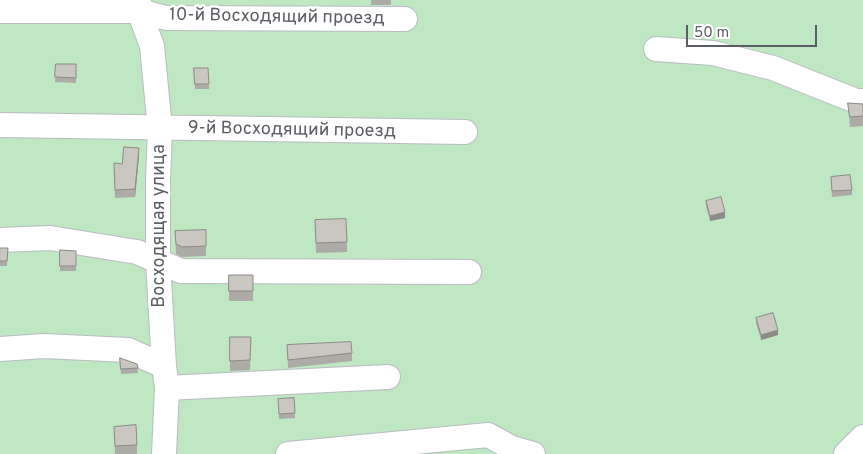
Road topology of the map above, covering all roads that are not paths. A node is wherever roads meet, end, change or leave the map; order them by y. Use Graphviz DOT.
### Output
graph roads {
  1 [pos="139,6"];
  2 [pos="0,12"];
  3 [pos="405,19"];
  4 [pos="656,49"];
  5 [pos="863,101"];
  6 [pos="0,125"];
  7 [pos="160,129"];
  8 [pos="465,132"];
  9 [pos="0,240"];
  10 [pos="158,261"];
  11 [pos="469,272"];
  12 [pos="0,349"];
  13 [pos="165,377"];
  14 [pos="388,378"];
  15 [pos="863,437"];
  16 [pos="348,451"];
  17 [pos="164,454"];
  18 [pos="288,454"];
  19 [pos="533,454"];
  20 [pos="846,454"];
  1 -- 2 [label="street, 10-й Восходящий проезд"];
  1 -- 3 [label="street, 10-й Восходящий проезд"];
  1 -- 7 [label="street, Восходящая улица"];
  4 -- 5 [label="street"];
  6 -- 7 [label="street, 9-й Восходящий проезд"];
  7 -- 8 [label="street, 9-й Восходящий проезд"];
  7 -- 10 [label="street, Восходящая улица"];
  9 -- 10 [label="street"];
  10 -- 11 [label="street"];
  10 -- 13 [label="street, Восходящая улица"];
  12 -- 13 [label="street"];
  13 -- 14 [label="street"];
  13 -- 17 [label="street, Восходящая улица"];
  15 -- 20 [label="street"];
  16 -- 18 [label="street"];
  16 -- 19 [label="street"];
}
